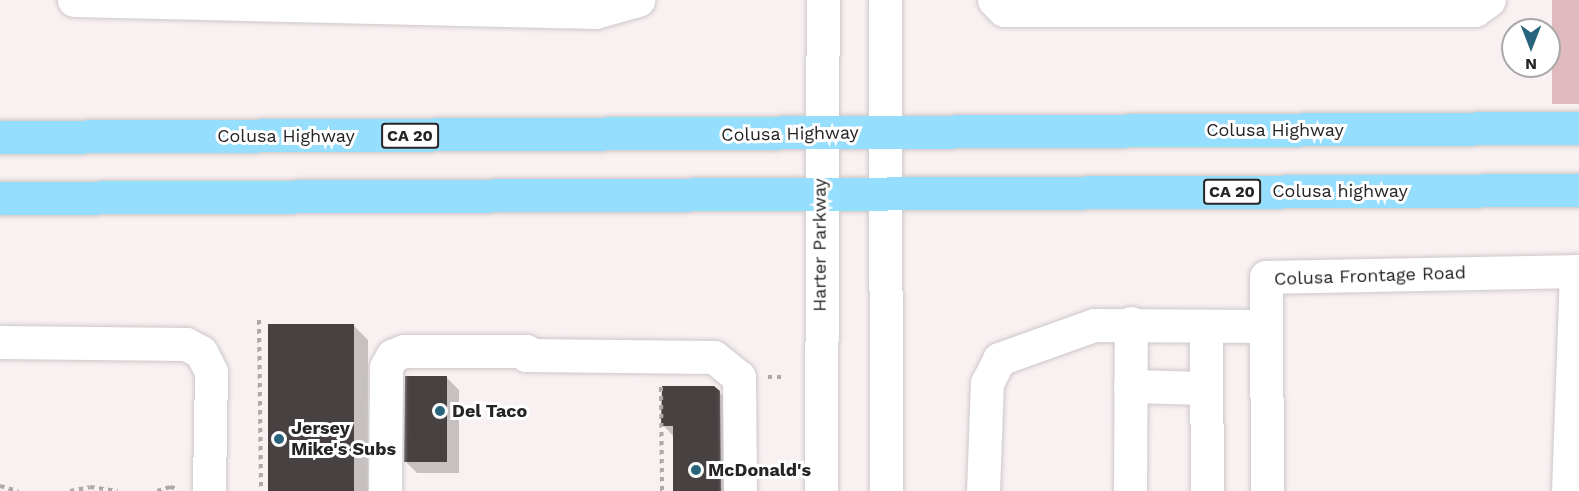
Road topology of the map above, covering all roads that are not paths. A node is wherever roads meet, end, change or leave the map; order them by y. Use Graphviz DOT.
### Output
graph roads {
  1 [pos="74,0"];
  2 [pos="638,0"];
  3 [pos="823,0"];
  4 [pos="885,0"];
  5 [pos="994,0"];
  6 [pos="1489,0"];
  7 [pos="1220,4"];
  8 [pos="1579,128"];
  9 [pos="885,132"];
  10 [pos="820,134"];
  11 [pos="0,137"];
  12 [pos="1579,190"];
  13 [pos="885,194"];
  14 [pos="820,195"];
  15 [pos="0,198"];
  16 [pos="1578,271"];
  17 [pos="1131,323"];
  18 [pos="1206,326"];
  19 [pos="1266,326"];
  20 [pos="0,342"];
  21 [pos="1130,386"];
  22 [pos="1206,388"];
  23 [pos="209,491"];
  24 [pos="385,491"];
  25 [pos="740,491"];
  26 [pos="821,491"];
  27 [pos="886,491"];
  28 [pos="983,491"];
  29 [pos="1130,491"];
  30 [pos="1207,491"];
  31 [pos="1267,491"];
  32 [pos="1568,491"];
  1 -- 2 [label="street"];
  3 -- 10 [label="street, Harter Parkway"];
  4 -- 9 [label="street"];
  5 -- 7 [label="street"];
  6 -- 7 [label="street"];
  8 -- 9 [label="highway, Colusa Highway / CA 20"];
  9 -- 10 [label="highway, Colusa Highway / CA 20"];
  9 -- 13 [label="street"];
  10 -- 11 [label="highway, Colusa Highway / CA 20"];
  10 -- 14 [label="street, Harter Parkway"];
  12 -- 13 [label="highway, Colusa highway / CA 20"];
  13 -- 14 [label="highway, CA 20"];
  13 -- 27 [label="street"];
  14 -- 15 [label="highway, CA 20"];
  14 -- 26 [label="street, Harter Parkway"];
  16 -- 19 [label="street, Colusa Frontage Road"];
  16 -- 32 [label="street"];
  17 -- 18 [label="street"];
  17 -- 21 [label="street"];
  17 -- 28 [label="street"];
  18 -- 19 [label="street"];
  18 -- 22 [label="street"];
  19 -- 31 [label="street, Colusa Frontage Road"];
  20 -- 23 [label="street"];
  21 -- 22 [label="street"];
  21 -- 29 [label="street"];
  22 -- 30 [label="street"];
  24 -- 25 [label="street"];
}
